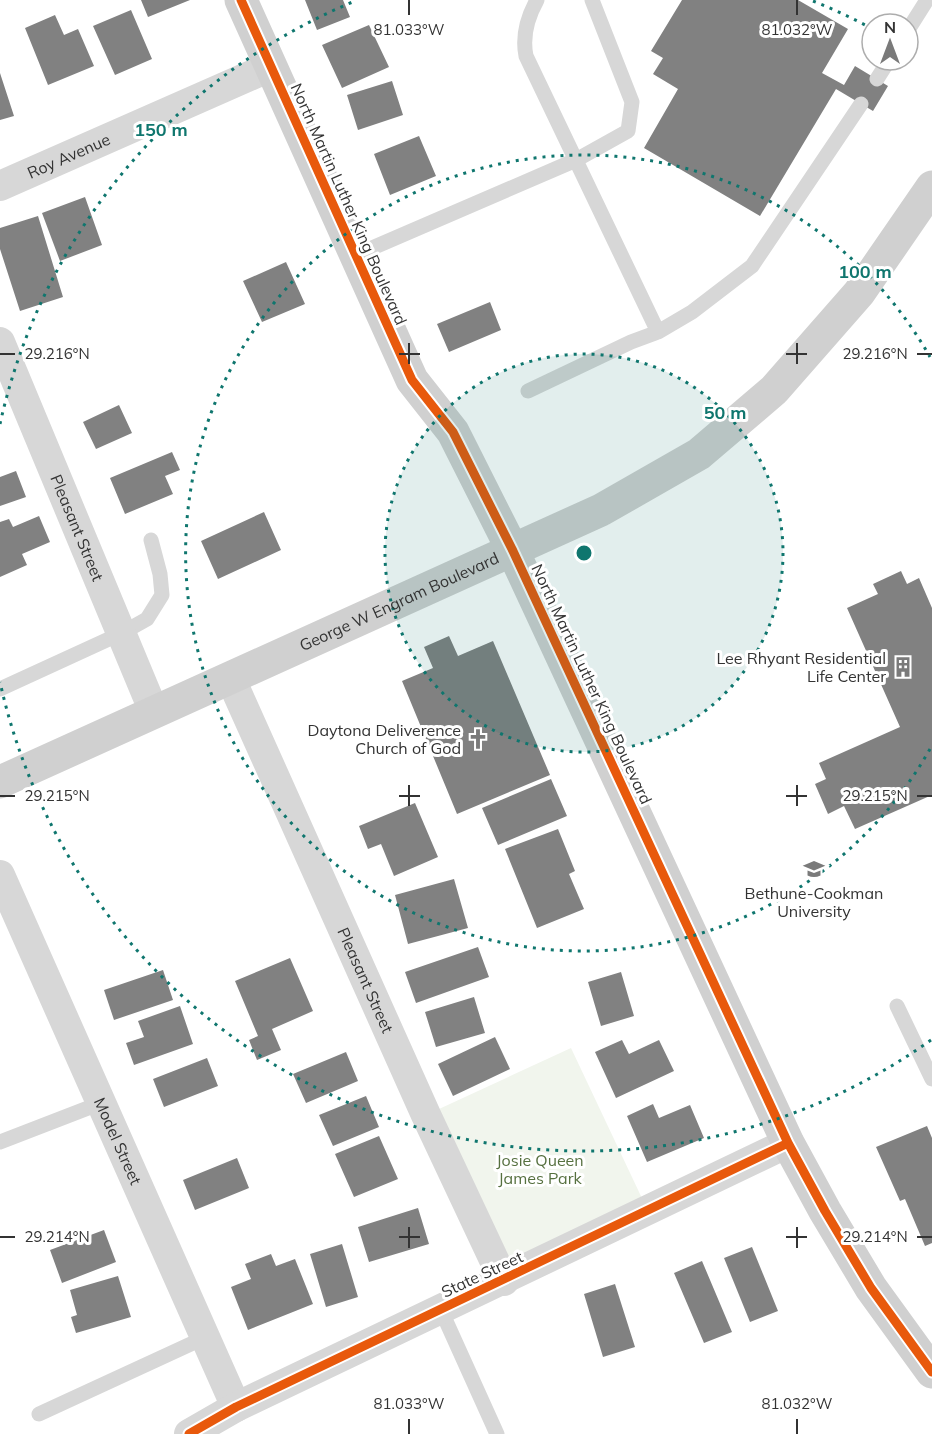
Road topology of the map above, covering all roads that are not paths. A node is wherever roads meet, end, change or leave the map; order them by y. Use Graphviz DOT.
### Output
graph roads {
  1 [pos="241,0"];
  2 [pos="537,0"];
  3 [pos="592,0"];
  4 [pos="270,67"];
  5 [pos="881,72"];
  6 [pos="877,79"];
  7 [pos="861,104"];
  8 [pos="576,160"];
  9 [pos="0,186"];
  10 [pos="932,187"];
  11 [pos="356,255"];
  12 [pos="658,332"];
  13 [pos="0,342"];
  14 [pos="528,392"];
  15 [pos="151,540"];
  16 [pos="512,549"];
  17 [pos="122,633"];
  18 [pos="230,677"];
  19 [pos="0,689"];
  20 [pos="154,712"];
  21 [pos="0,782"];
  22 [pos="0,874"];
  23 [pos="897,1006"];
  24 [pos="932,1079"];
  25 [pos="101,1103"];
  26 [pos="0,1142"];
  27 [pos="789,1143"];
  28 [pos="504,1281"];
  29 [pos="441,1310"];
  30 [pos="206,1337"];
  31 [pos="932,1372"];
  32 [pos="237,1407"];
  33 [pos="39,1414"];
  34 [pos="189,1434"];
  35 [pos="497,1434"];
  1 -- 4 [label="street, North Martin Luther King Boulevard"];
  2 -- 8 [label="lane"];
  3 -- 8 [label="lane"];
  4 -- 9 [label="street, Roy Avenue"];
  4 -- 11 [label="street, North Martin Luther King Boulevard"];
  5 -- 6 [label="lane"];
  7 -- 12 [label="lane"];
  8 -- 11 [label="lane"];
  8 -- 12 [label="lane"];
  10 -- 16 [label="street, George W Engram Boulevard"];
  11 -- 16 [label="street, North Martin Luther King Boulevard"];
  12 -- 14 [label="lane"];
  13 -- 17 [label="street, Pleasant Street"];
  15 -- 17 [label="lane"];
  16 -- 18 [label="street, George W Engram Boulevard"];
  16 -- 27 [label="street, North Martin Luther King Boulevard"];
  17 -- 19 [label="lane"];
  17 -- 20 [label="street, Pleasant Street"];
  18 -- 20 [label="street, George W Engram Boulevard"];
  18 -- 28 [label="street, Pleasant Street"];
  20 -- 21 [label="street, George W Engram Boulevard"];
  22 -- 25 [label="street, Model Street"];
  23 -- 24 [label="lane"];
  25 -- 26 [label="lane"];
  25 -- 30 [label="street, Model Street"];
  27 -- 28 [label="street, State Street"];
  27 -- 31 [label="street, North Martin Luther King Boulevard"];
  28 -- 29 [label="street, State Street"];
  29 -- 32 [label="street, State Street"];
  29 -- 35 [label="lane"];
  30 -- 32 [label="street, Model Street"];
  30 -- 33 [label="lane"];
  32 -- 34 [label="street, State Street"];
}
